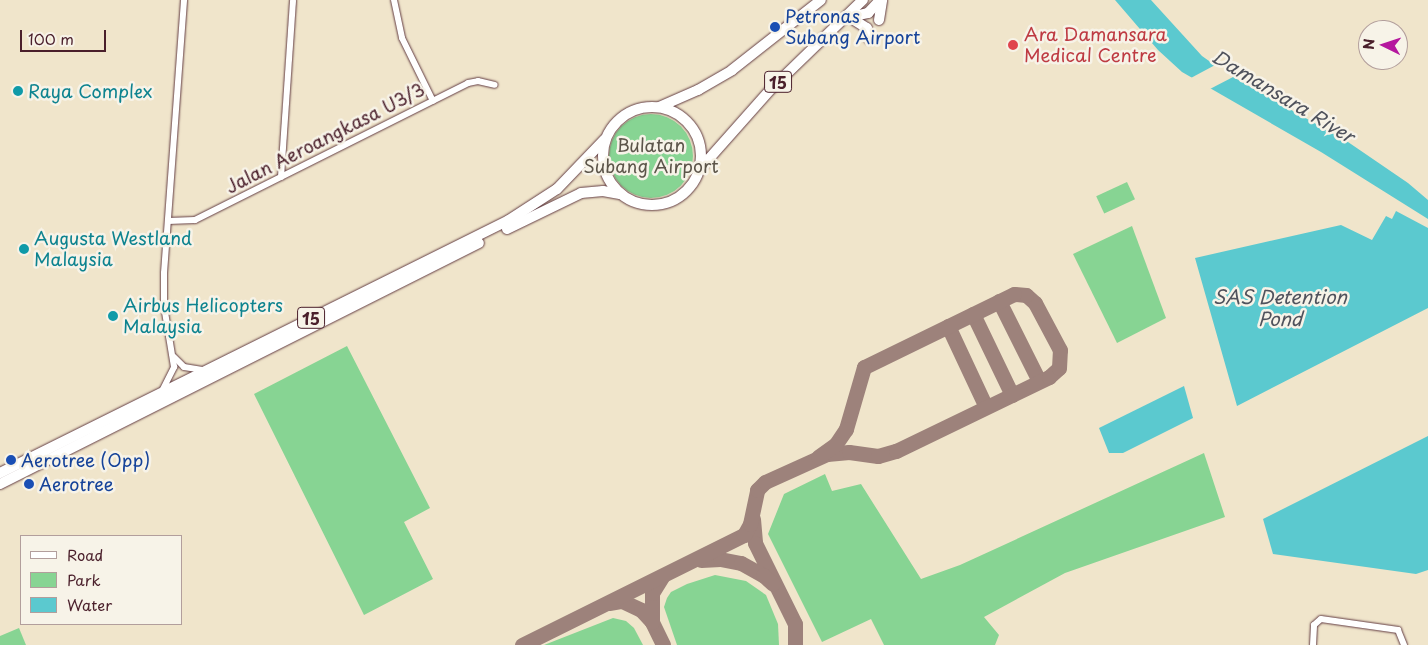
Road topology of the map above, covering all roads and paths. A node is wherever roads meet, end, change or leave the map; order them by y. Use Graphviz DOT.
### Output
graph roads {
  1 [pos="184,0"];
  2 [pos="293,0"];
  3 [pos="394,0"];
  4 [pos="821,0"];
  5 [pos="863,0"];
  6 [pos="881,0"];
  7 [pos="848,20"];
  8 [pos="869,39"];
  9 [pos="495,85"];
  10 [pos="433,101"];
  11 [pos="659,107"];
  12 [pos="605,139"];
  13 [pos="699,170"];
  14 [pos="281,177"];
  15 [pos="620,194"];
  16 [pos="168,222"];
  17 [pos="173,356"];
  18 [pos="207,370"];
  19 [pos="159,394"];
  20 [pos="0,473"];
  21 [pos="0,484"];
  22 [pos="1313,645"];
  23 [pos="1404,645"];
  1 -- 16 [label="street"];
  2 -- 14 [label="street"];
  3 -- 10 [label="street"];
  4 -- 11 [label="main road, 15"];
  5 -- 7 [label="main road, 15"];
  6 -- 7 [label="main road"];
  6 -- 7 [label="main road"];
  7 -- 8 [label="main road"];
  7 -- 13 [label="main road, 15"];
  9 -- 10 [label="street, Jalan Aeroangkasa U3/3"];
  10 -- 14 [label="street, Jalan Aeroangkasa U3/3"];
  11 -- 12 [label="main road, 15"];
  11 -- 13 [label="main road"];
  12 -- 15 [label="main road"];
  12 -- 18 [label="main road, 15"];
  13 -- 15 [label="main road, 15"];
  14 -- 16 [label="street, Jalan Aeroangkasa U3/3"];
  15 -- 21 [label="main road, 15"];
  16 -- 17 [label="street"];
  17 -- 18 [label="street"];
  17 -- 19 [label="street"];
  18 -- 19 [label="main road, 15"];
  19 -- 20 [label="main road, 15"];
  22 -- 23 [label="street"];
}
